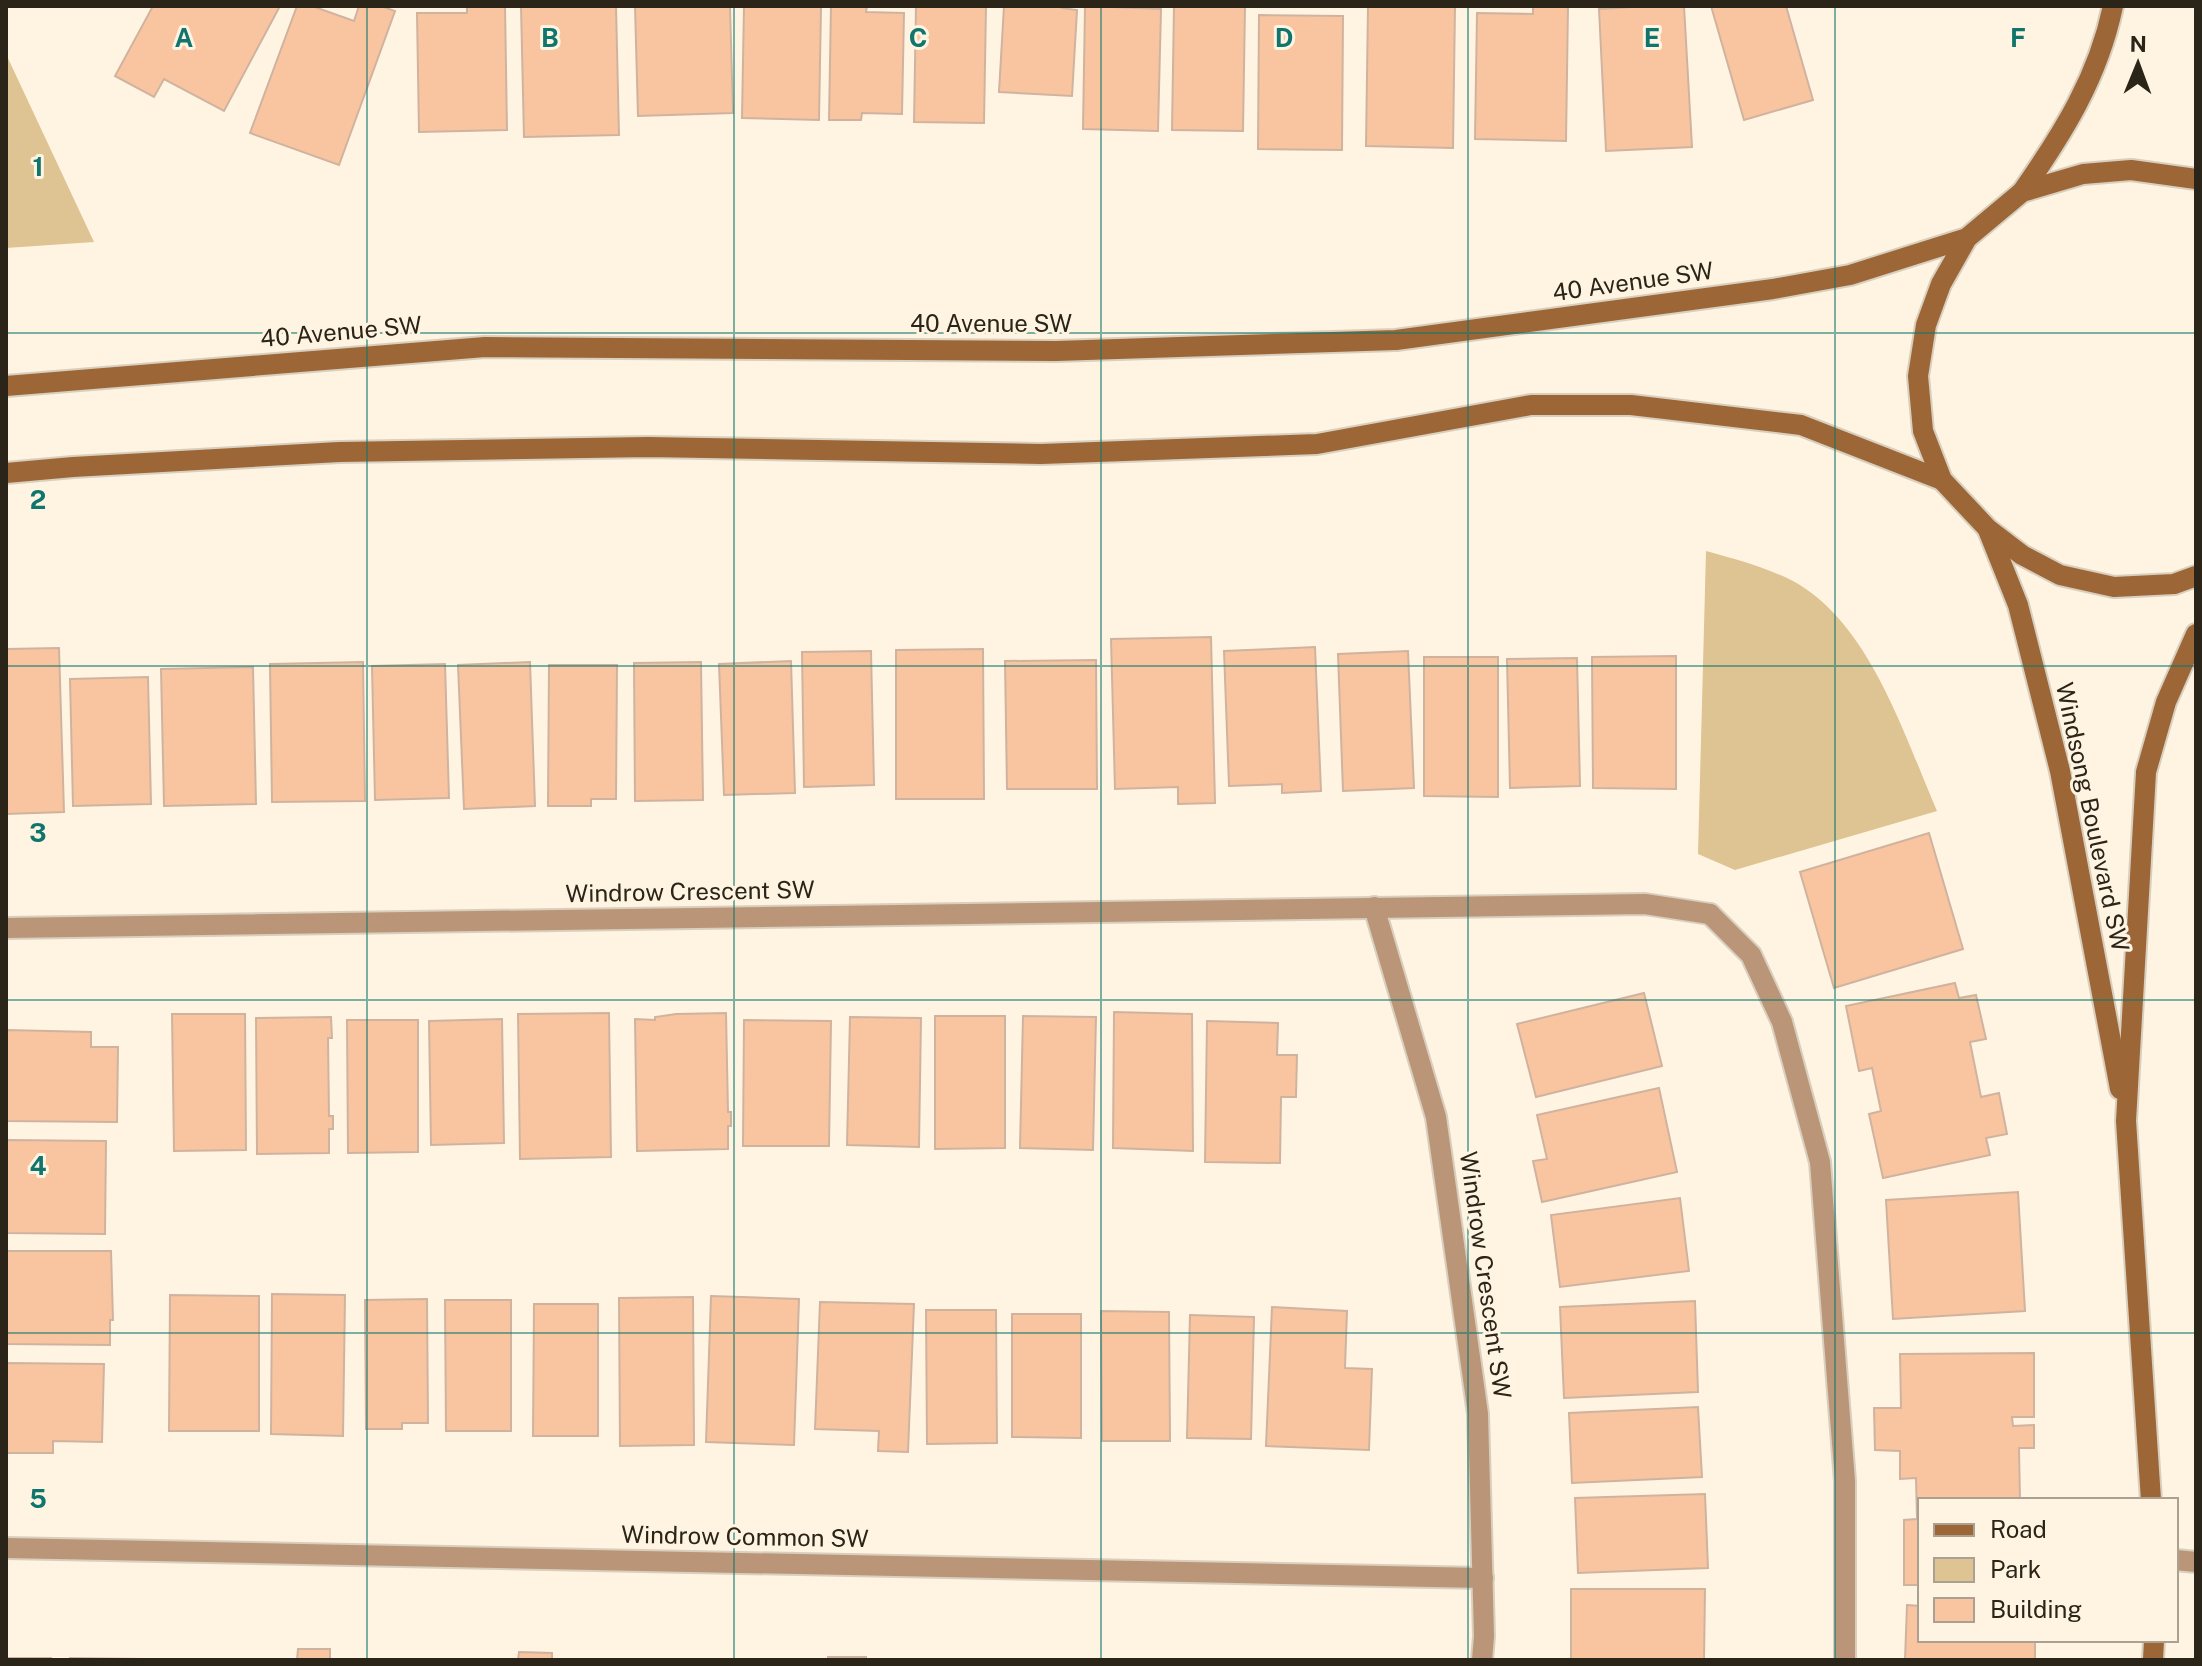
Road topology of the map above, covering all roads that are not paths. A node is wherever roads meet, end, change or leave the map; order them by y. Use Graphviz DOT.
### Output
graph roads {
  1 [pos="2113,6"];
  2 [pos="2196,179"];
  3 [pos="2022,192"];
  4 [pos="1967,238"];
  5 [pos="6,386"];
  6 [pos="6,473"];
  7 [pos="1942,480"];
  8 [pos="1988,529"];
  9 [pos="2196,576"];
  10 [pos="2196,634"];
  11 [pos="1374,907"];
  12 [pos="6,928"];
  13 [pos="2126,1121"];
  14 [pos="2151,1498"];
  15 [pos="6,1548"];
  16 [pos="1483,1578"];
  17 [pos="1482,1660"];
  18 [pos="1845,1660"];
  1 -- 3 [label="main road"];
  2 -- 3 [label="main road"];
  3 -- 4 [label="main road"];
  4 -- 5 [label="main road, 40 Avenue SW"];
  4 -- 7 [label="main road"];
  6 -- 7 [label="main road"];
  7 -- 8 [label="main road"];
  8 -- 9 [label="main road"];
  8 -- 13 [label="main road, Windsong Boulevard SW"];
  10 -- 13 [label="main road, Windsong Boulevard SW"];
  11 -- 12 [label="street, Windrow Crescent SW"];
  11 -- 16 [label="street, Windrow Crescent SW"];
  11 -- 18 [label="street, Windrow Crescent SW"];
  13 -- 14 [label="main road, Windsong Boulevard SW"];
  15 -- 16 [label="street, Windrow Common SW"];
  16 -- 17 [label="street, Windrow Crescent SW"];
}
